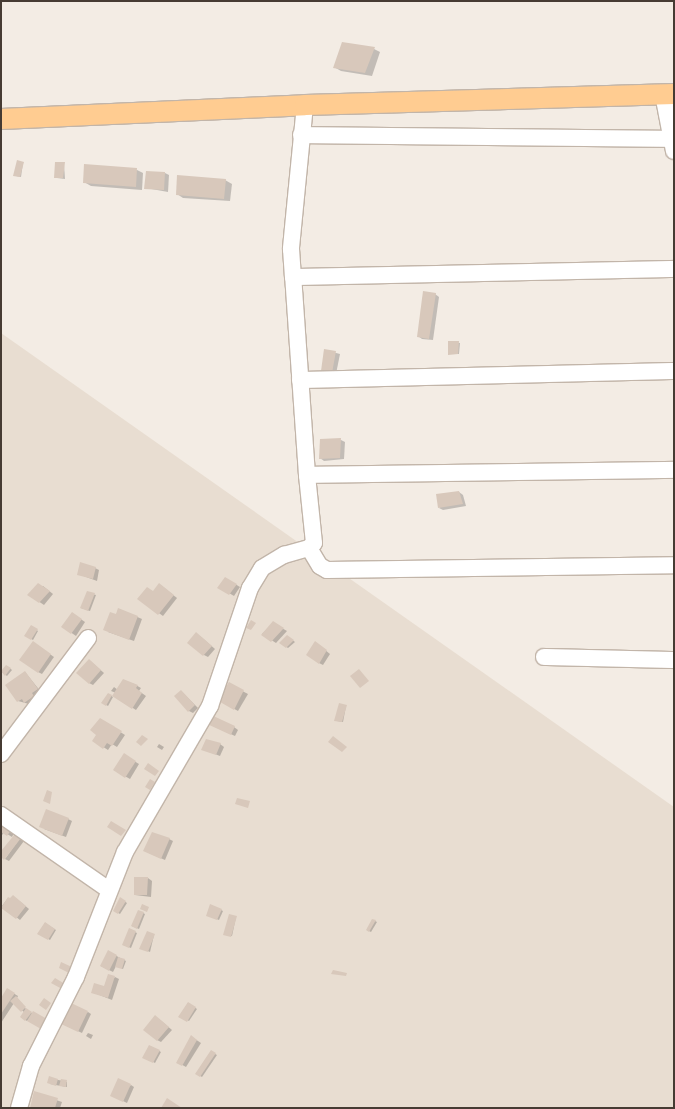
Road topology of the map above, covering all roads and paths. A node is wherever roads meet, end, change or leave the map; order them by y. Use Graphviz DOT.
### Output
graph roads {
  1 [pos="669,94"];
  2 [pos="305,105"];
  3 [pos="1,119"];
  4 [pos="302,135"];
  5 [pos="673,143"];
  6 [pos="674,269"];
  7 [pos="294,277"];
  8 [pos="674,372"];
  9 [pos="300,380"];
  10 [pos="674,470"];
  11 [pos="306,475"];
  12 [pos="310,548"];
  13 [pos="674,565"];
  14 [pos="88,638"];
  15 [pos="544,657"];
  16 [pos="674,660"];
  17 [pos="1,754"];
  18 [pos="1,815"];
  19 [pos="109,890"];
  20 [pos="19,1108"];
  1 -- 2 [label="main road"];
  1 -- 5 [label="street"];
  2 -- 3 [label="main road"];
  2 -- 4 [label="street"];
  4 -- 5 [label="street"];
  4 -- 7 [label="street"];
  6 -- 7 [label="street"];
  7 -- 9 [label="street"];
  8 -- 9 [label="street"];
  9 -- 11 [label="street"];
  10 -- 11 [label="street"];
  11 -- 12 [label="street"];
  12 -- 13 [label="street"];
  12 -- 19 [label="street"];
  14 -- 17 [label="street"];
  15 -- 16 [label="street"];
  18 -- 19 [label="street"];
  19 -- 20 [label="street"];
}
